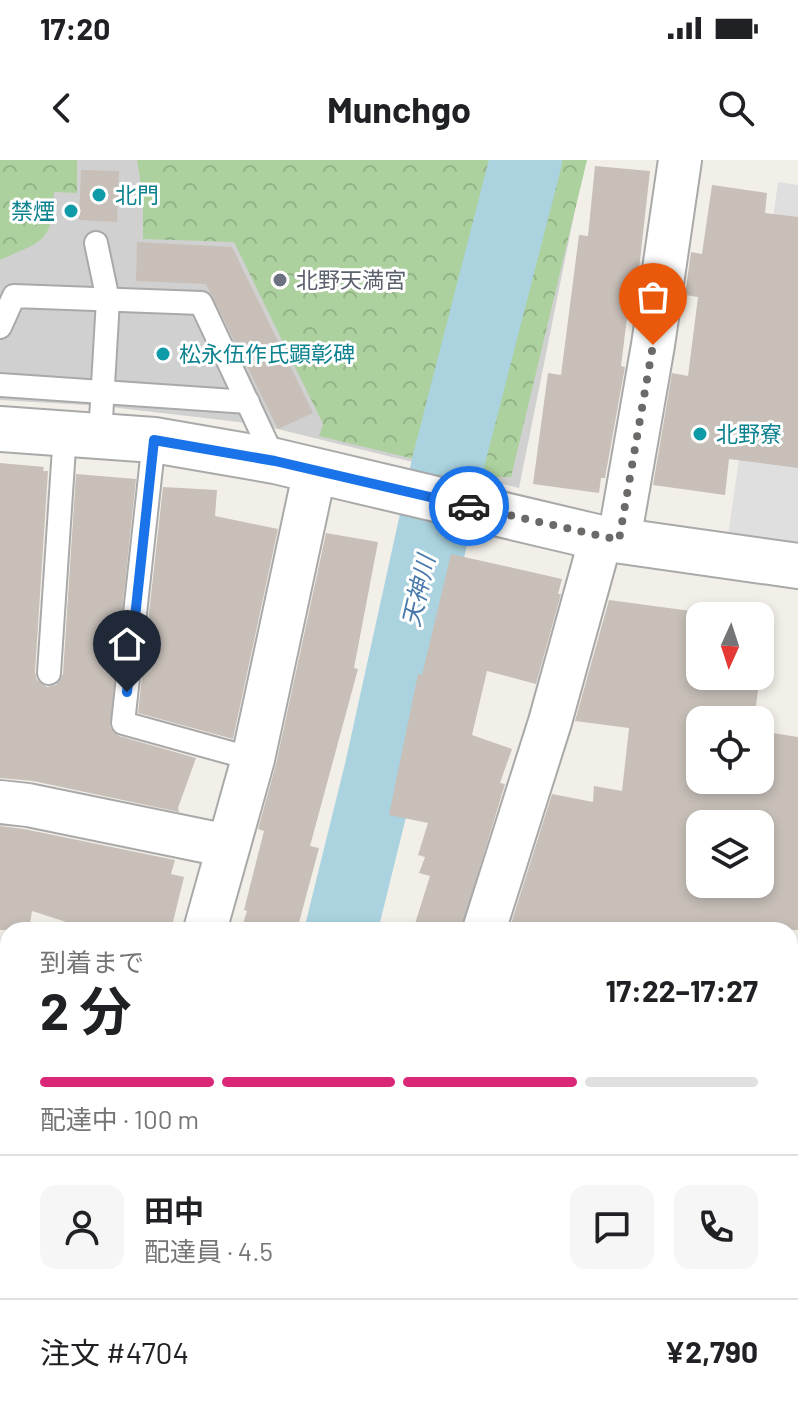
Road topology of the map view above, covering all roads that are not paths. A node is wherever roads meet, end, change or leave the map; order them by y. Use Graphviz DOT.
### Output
graph roads {
  1 [pos="680,160"];
  2 [pos="96,243"];
  3 [pos="108,300"];
  4 [pos="0,327"];
  5 [pos="0,385"];
  6 [pos="103,391"];
  7 [pos="248,402"];
  8 [pos="0,429"];
  9 [pos="82,434"];
  10 [pos="154,440"];
  11 [pos="295,465"];
  12 [pos="610,539"];
  13 [pos="798,566"];
  14 [pos="49,673"];
  15 [pos="253,759"];
  16 [pos="0,802"];
  17 [pos="228,846"];
  18 [pos="207,922"];
  19 [pos="487,922"];
  1 -- 12 [label="street"];
  2 -- 3 [label="lane"];
  3 -- 4 [label="lane"];
  3 -- 6 [label="lane"];
  3 -- 7 [label="lane"];
  5 -- 6 [label="lane"];
  6 -- 7 [label="lane"];
  6 -- 9 [label="lane"];
  7 -- 11 [label="lane"];
  8 -- 9 [label="street"];
  9 -- 10 [label="street"];
  9 -- 14 [label="lane"];
  10 -- 11 [label="street"];
  10 -- 15 [label="lane"];
  11 -- 12 [label="street"];
  11 -- 15 [label="street"];
  12 -- 13 [label="street"];
  12 -- 19 [label="street"];
  15 -- 17 [label="street"];
  16 -- 17 [label="street"];
  17 -- 18 [label="street"];
}
